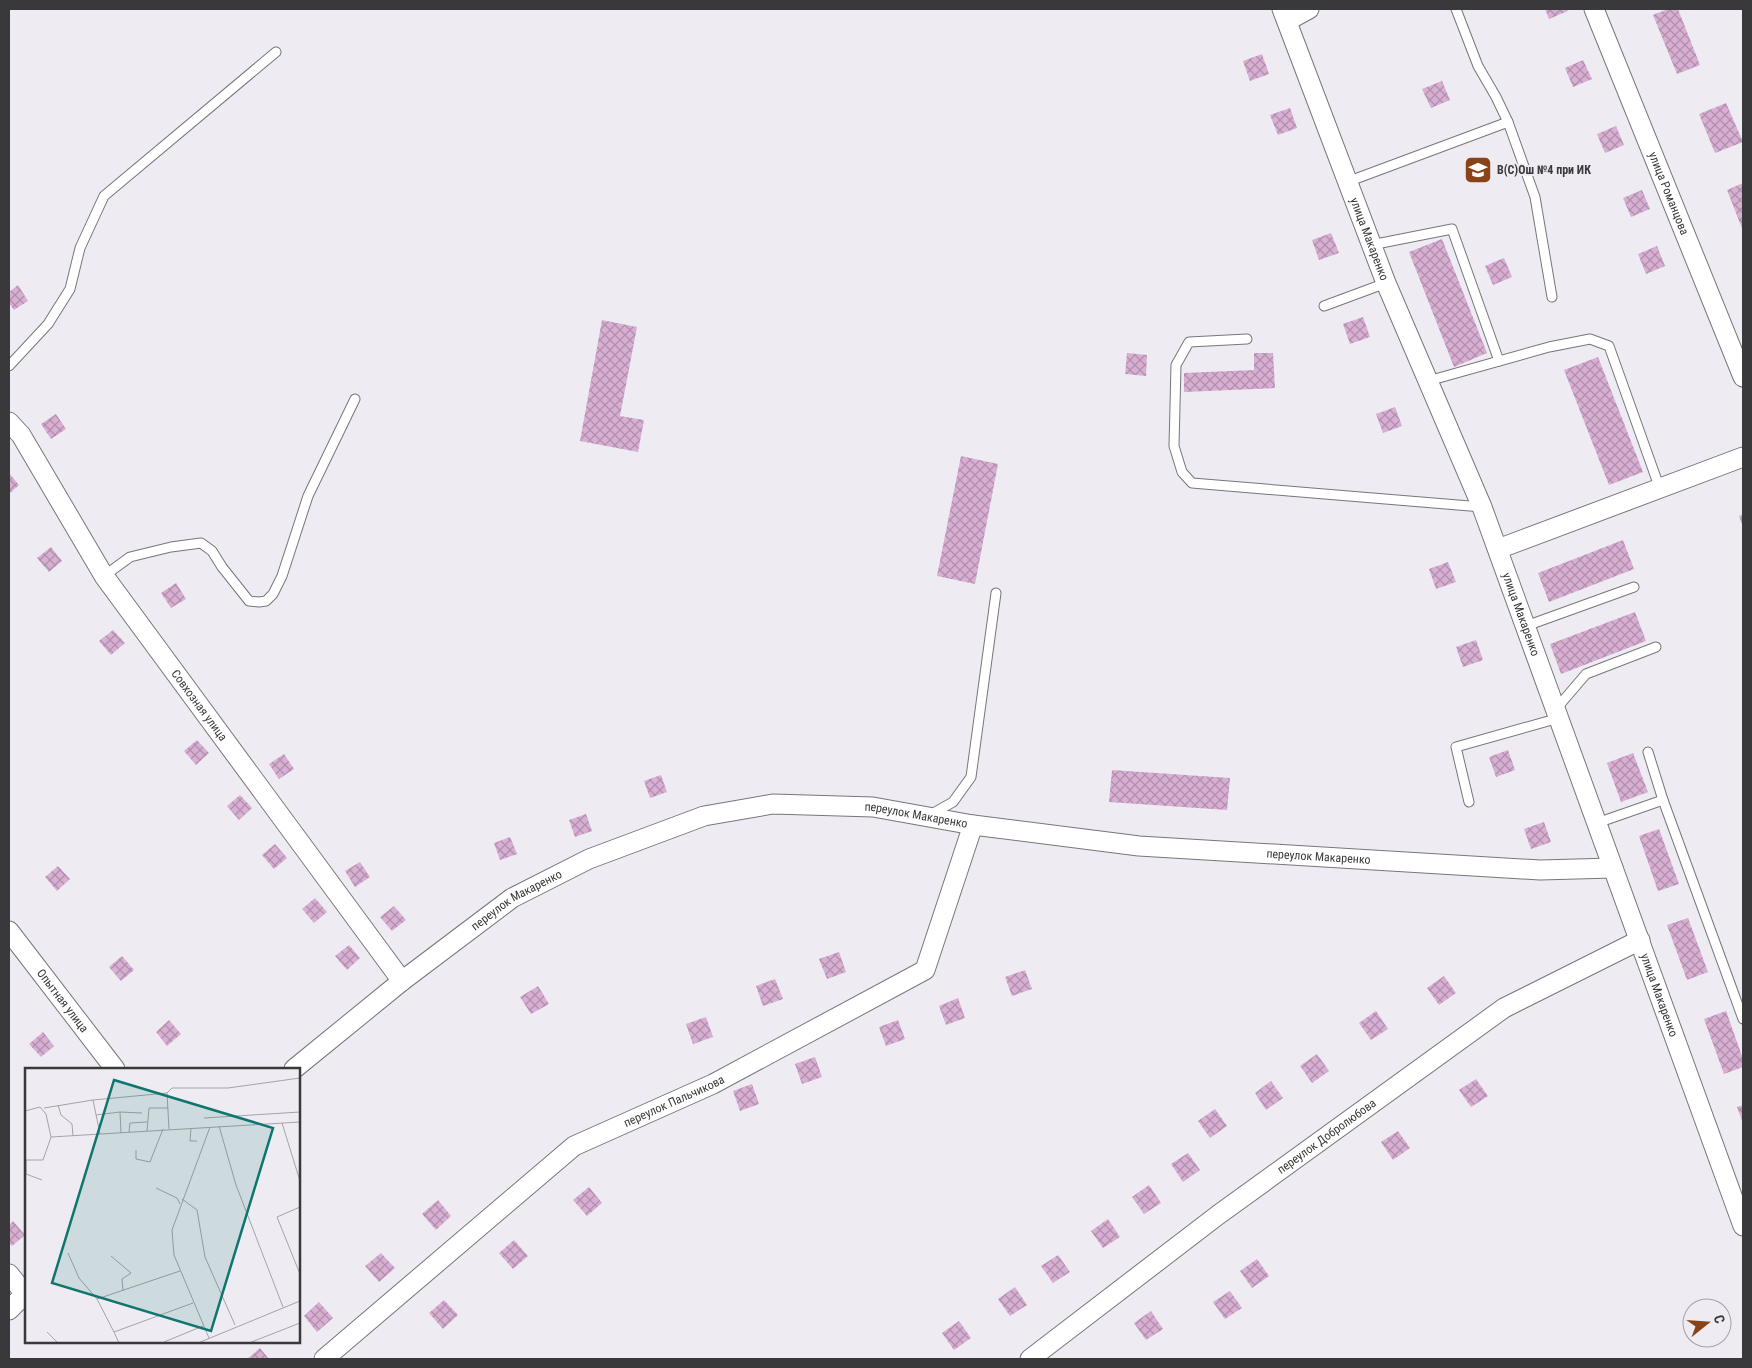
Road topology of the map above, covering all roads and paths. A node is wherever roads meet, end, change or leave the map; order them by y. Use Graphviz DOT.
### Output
graph roads {
  1 [pos="1309,9"];
  2 [pos="1456,9"];
  3 [pos="1594,9"];
  4 [pos="1284,15"];
  5 [pos="276,52"];
  6 [pos="1508,122"];
  7 [pos="1347,182"];
  8 [pos="1371,245"];
  9 [pos="1386,283"];
  10 [pos="1552,297"];
  11 [pos="1324,306"];
  12 [pos="1247,339"];
  13 [pos="1499,361"];
  14 [pos="9,366"];
  15 [pos="1743,377"];
  16 [pos="1428,381"];
  17 [pos="356,399"];
  18 [pos="9,422"];
  19 [pos="1743,457"];
  20 [pos="1660,489"];
  21 [pos="1482,507"];
  22 [pos="1498,549"];
  23 [pos="104,576"];
  24 [pos="1634,587"];
  25 [pos="996,593"];
  26 [pos="1526,626"];
  27 [pos="1656,647"];
  28 [pos="1557,714"];
  29 [pos="1648,752"];
  30 [pos="1663,800"];
  31 [pos="1469,802"];
  32 [pos="928,817"];
  33 [pos="1597,823"];
  34 [pos="973,825"];
  35 [pos="1613,868"];
  36 [pos="9,931"];
  37 [pos="1640,940"];
  38 [pos="402,981"];
  39 [pos="1743,1019"];
  40 [pos="114,1068"];
  41 [pos="295,1068"];
  42 [pos="1743,1226"];
  43 [pos="9,1274"];
  44 [pos="25,1293"];
  45 [pos="25,1295"];
  46 [pos="9,1310"];
  47 [pos="324,1359"];
  48 [pos="1030,1359"];
  1 -- 4 [label="street"];
  2 -- 6 [label="lane"];
  3 -- 15 [label="street, улица Романцова"];
  4 -- 7 [label="street, улица Макаренко"];
  5 -- 14 [label="lane"];
  6 -- 7 [label="lane"];
  6 -- 10 [label="lane"];
  7 -- 8 [label="street, улица Макаренко"];
  8 -- 9 [label="street, улица Макаренко"];
  8 -- 13 [label="lane"];
  9 -- 11 [label="lane"];
  9 -- 16 [label="street, улица Макаренко"];
  12 -- 21 [label="lane"];
  13 -- 16 [label="lane"];
  13 -- 20 [label="lane"];
  16 -- 21 [label="street, улица Макаренко"];
  17 -- 23 [label="lane"];
  18 -- 23 [label="street, Совхозная улица"];
  19 -- 20 [label="street"];
  20 -- 22 [label="street"];
  21 -- 22 [label="street, улица Макаренко"];
  22 -- 26 [label="street, улица Макаренко"];
  23 -- 38 [label="street, Совхозная улица"];
  24 -- 26 [label="lane"];
  25 -- 32 [label="lane"];
  26 -- 28 [label="street, улица Макаренко"];
  27 -- 28 [label="lane"];
  28 -- 31 [label="lane"];
  28 -- 33 [label="street, улица Макаренко"];
  29 -- 30 [label="lane"];
  30 -- 33 [label="lane"];
  30 -- 39 [label="lane"];
  32 -- 34 [label="street, переулок Макаренко"];
  32 -- 38 [label="street, переулок Макаренко"];
  33 -- 35 [label="street, улица Макаренко"];
  34 -- 35 [label="street, переулок Макаренко"];
  34 -- 47 [label="street, переулок Пальчикова"];
  35 -- 37 [label="street, улица Макаренко"];
  36 -- 40 [label="street, Опытная улица"];
  37 -- 42 [label="street, улица Макаренко"];
  37 -- 48 [label="street, переулок Добролюбова"];
  38 -- 41 [label="street, переулок Макаренко"];
  43 -- 44 [label="street"];
  45 -- 46 [label="street"];
}
